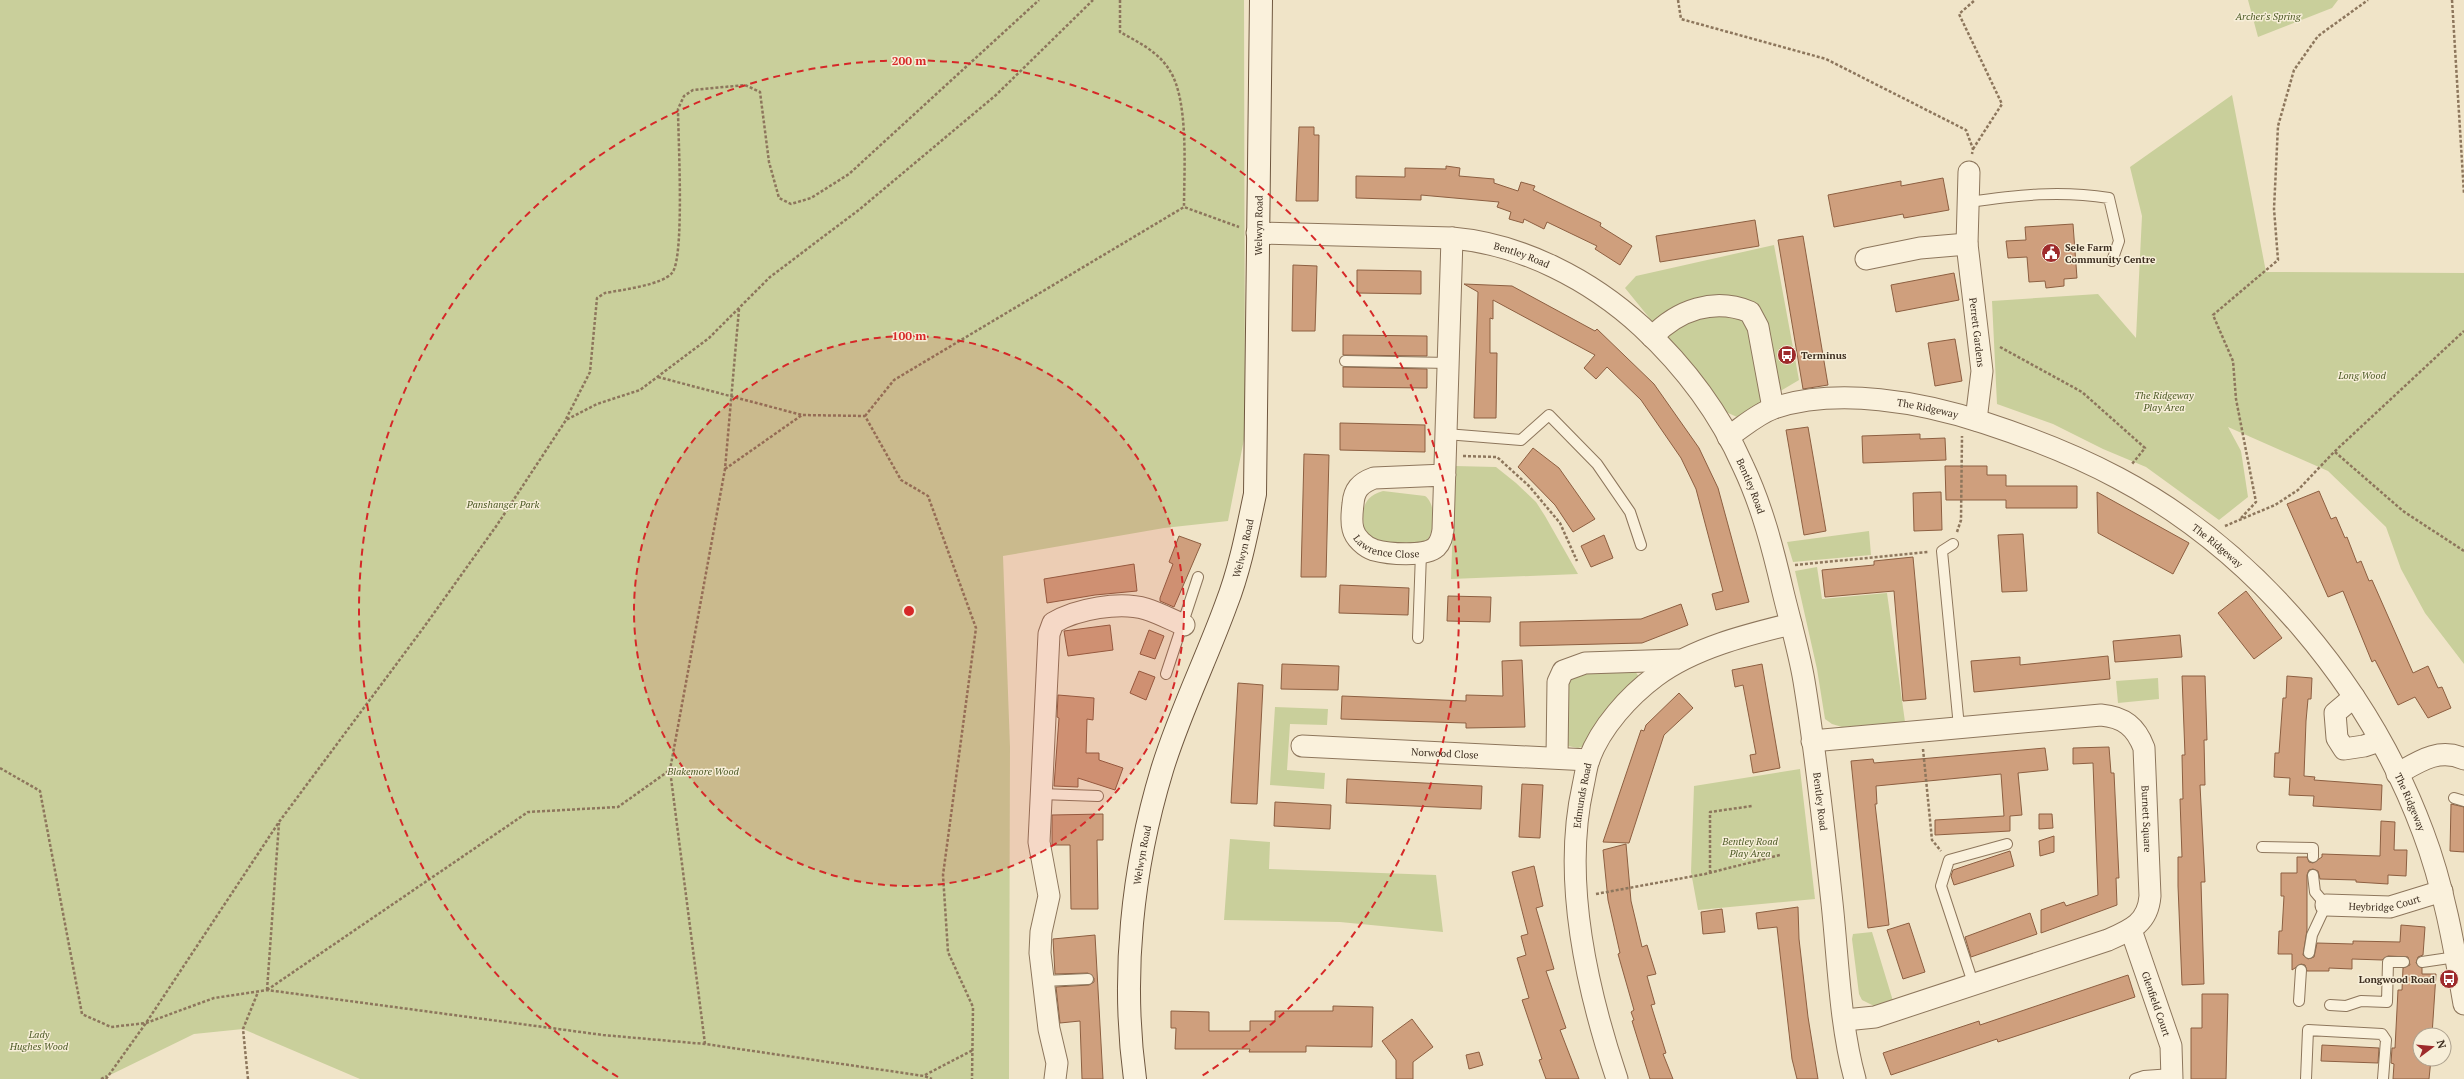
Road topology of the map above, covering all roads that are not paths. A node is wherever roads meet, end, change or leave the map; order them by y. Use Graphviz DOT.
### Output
graph roads {
  1 [pos="1261,0"];
  2 [pos="1969,172"];
  3 [pos="1968,202"];
  4 [pos="1257,234"];
  5 [pos="1452,238"];
  6 [pos="1966,244"];
  7 [pos="1866,259"];
  8 [pos="2112,261"];
  9 [pos="1652,337"];
  10 [pos="1345,361"];
  11 [pos="1449,364"];
  12 [pos="1773,408"];
  13 [pos="1969,418"];
  14 [pos="1446,434"];
  15 [pos="1728,437"];
  16 [pos="1445,465"];
  17 [pos="1953,544"];
  18 [pos="1641,546"];
  19 [pos="1421,553"];
  20 [pos="1198,577"];
  21 [pos="1791,624"];
  22 [pos="1184,625"];
  23 [pos="1418,638"];
  24 [pos="1682,660"];
  25 [pos="1166,674"];
  26 [pos="2354,697"];
  27 [pos="1959,727"];
  28 [pos="2379,740"];
  29 [pos="1812,741"];
  30 [pos="1302,746"];
  31 [pos="1557,757"];
  32 [pos="1589,760"];
  33 [pos="2464,760"];
  34 [pos="2397,774"];
  35 [pos="1041,794"];
  36 [pos="1098,796"];
  37 [pos="2007,844"];
  38 [pos="2262,847"];
  39 [pos="2313,857"];
  40 [pos="2313,875"];
  41 [pos="2442,891"];
  42 [pos="2326,905"];
  43 [pos="2131,930"];
  44 [pos="2309,953"];
  45 [pos="2456,958"];
  46 [pos="2404,962"];
  47 [pos="2422,962"];
  48 [pos="2301,970"];
  49 [pos="1088,979"];
  50 [pos="1043,981"];
  51 [pos="1973,983"];
  52 [pos="2299,1001"];
  53 [pos="2464,1004"];
  54 [pos="2330,1005"];
  55 [pos="1845,1020"];
  56 [pos="2172,1076"];
  57 [pos="1055,1079"];
  58 [pos="1135,1079"];
  59 [pos="1617,1079"];
  60 [pos="1854,1079"];
  61 [pos="2135,1079"];
  62 [pos="2306,1079"];
  63 [pos="2384,1079"];
  1 -- 4 [label="main road, Welwyn Road"];
  2 -- 3 [label="street, Perrett Gardens"];
  3 -- 6 [label="street, Perrett Gardens"];
  3 -- 8 [label="lane"];
  4 -- 5 [label="street, Bentley Road"];
  4 -- 58 [label="main road, Welwyn Road"];
  5 -- 9 [label="street, Bentley Road"];
  5 -- 11 [label="street, Lawrence Close"];
  6 -- 7 [label="street"];
  6 -- 13 [label="street, Perrett Gardens"];
  9 -- 12 [label="street"];
  9 -- 15 [label="street, Bentley Road"];
  10 -- 11 [label="lane"];
  11 -- 14 [label="street, Lawrence Close"];
  12 -- 13 [label="street, The Ridgeway"];
  12 -- 15 [label="street, The Ridgeway"];
  13 -- 26 [label="street, The Ridgeway"];
  14 -- 16 [label="street, Lawrence Close"];
  14 -- 18 [label="lane"];
  15 -- 21 [label="street, Bentley Road"];
  16 -- 19 [label="street, Lawrence Close"];
  16 -- 19 [label="street, Lawrence Close"];
  17 -- 27 [label="lane"];
  19 -- 23 [label="lane"];
  20 -- 22 [label="lane"];
  21 -- 24 [label="street, Edmunds Road"];
  21 -- 29 [label="street, Bentley Road"];
  22 -- 25 [label="lane"];
  22 -- 35 [label="street"];
  24 -- 31 [label="street"];
  24 -- 32 [label="street, Edmunds Road"];
  26 -- 28 [label="street, The Ridgeway"];
  26 -- 28 [label="street"];
  27 -- 29 [label="street, Burnett Square"];
  27 -- 43 [label="street, Burnett Square"];
  28 -- 34 [label="street, The Ridgeway"];
  29 -- 55 [label="street, Bentley Road"];
  30 -- 31 [label="street, Norwood Close"];
  31 -- 32 [label="street, Norwood Close"];
  32 -- 59 [label="street, Edmunds Road"];
  33 -- 34 [label="street"];
  34 -- 41 [label="street, The Ridgeway"];
  35 -- 36 [label="lane"];
  35 -- 50 [label="street"];
  37 -- 51 [label="lane"];
  38 -- 39 [label="lane"];
  40 -- 42 [label="lane"];
  41 -- 42 [label="street, Heybridge Court"];
  41 -- 45 [label="street, The Ridgeway"];
  42 -- 44 [label="lane"];
  43 -- 51 [label="street, Burnett Square"];
  43 -- 56 [label="street, Glenfield Court"];
  45 -- 47 [label="lane"];
  45 -- 53 [label="street, The Ridgeway"];
  46 -- 54 [label="lane"];
  48 -- 52 [label="lane"];
  49 -- 50 [label="lane"];
  50 -- 57 [label="street"];
  51 -- 55 [label="street, Burnett Square"];
  55 -- 60 [label="street, Bentley Road"];
  56 -- 61 [label="lane"];
  62 -- 63 [label="lane"];
}
